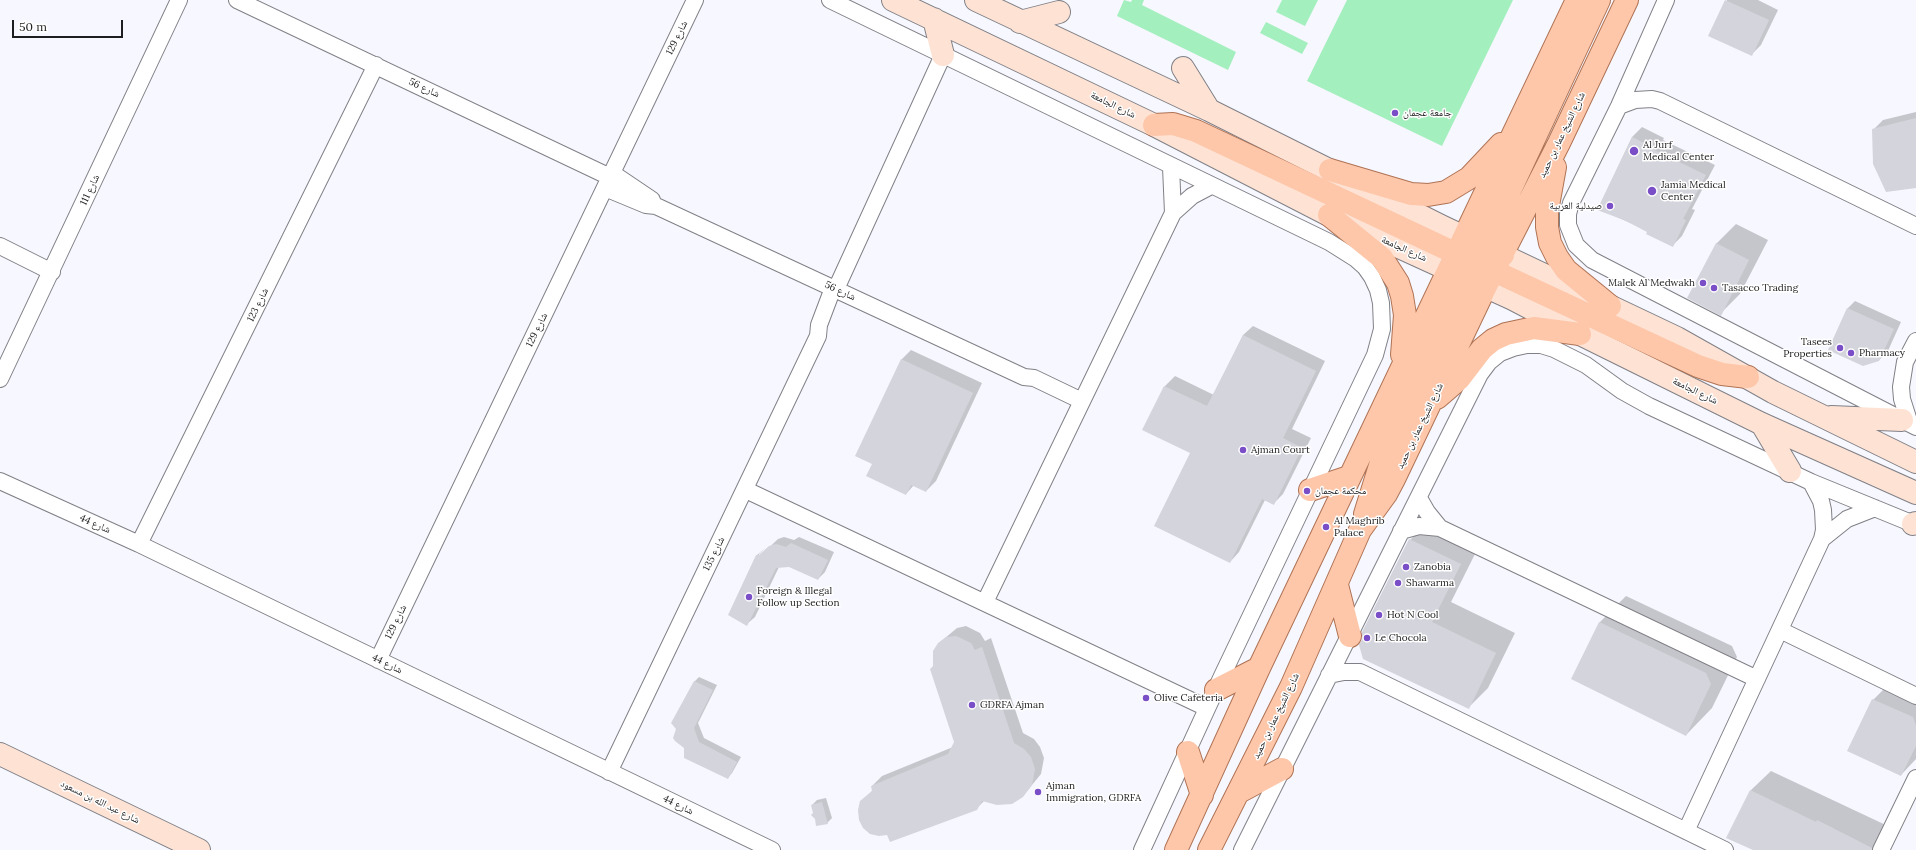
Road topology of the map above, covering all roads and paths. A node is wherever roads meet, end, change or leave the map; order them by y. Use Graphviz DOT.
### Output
graph roads {
  1 [pos="179,0"];
  2 [pos="237,0"];
  3 [pos="695,0"];
  4 [pos="830,0"];
  5 [pos="893,0"];
  6 [pos="976,0"];
  7 [pos="1577,0"];
  8 [pos="1600,0"];
  9 [pos="1627,0"];
  10 [pos="1666,0"];
  11 [pos="1059,12"];
  12 [pos="934,19"];
  13 [pos="1020,22"];
  14 [pos="943,55"];
  15 [pos="376,66"];
  16 [pos="1183,68"];
  17 [pos="1619,106"];
  18 [pos="1209,110"];
  19 [pos="1154,125"];
  20 [pos="1516,127"];
  21 [pos="1559,143"];
  22 [pos="1171,167"];
  23 [pos="1330,170"];
  24 [pos="609,179"];
  25 [pos="1211,186"];
  26 [pos="1173,213"];
  27 [pos="1329,215"];
  28 [pos="1916,226"];
  29 [pos="0,246"];
  30 [pos="1476,262"];
  31 [pos="52,272"];
  32 [pos="838,290"];
  33 [pos="1610,306"];
  34 [pos="1580,334"];
  35 [pos="1916,341"];
  36 [pos="1401,368"];
  37 [pos="1748,377"];
  38 [pos="0,379"];
  39 [pos="1432,400"];
  40 [pos="1080,405"];
  41 [pos="1822,416"];
  42 [pos="1762,424"];
  43 [pos="1909,424"];
  44 [pos="1916,462"];
  45 [pos="1790,471"];
  46 [pos="1349,477"];
  47 [pos="0,481"];
  48 [pos="1811,482"];
  49 [pos="746,490"];
  50 [pos="1310,490"];
  51 [pos="1916,493"];
  52 [pos="1419,498"];
  53 [pos="1875,508"];
  54 [pos="1915,524"];
  55 [pos="1440,528"];
  56 [pos="1360,530"];
  57 [pos="1401,531"];
  58 [pos="1822,539"];
  59 [pos="139,544"];
  60 [pos="1337,585"];
  61 [pos="985,602"];
  62 [pos="1780,630"];
  63 [pos="1347,642"];
  64 [pos="378,660"];
  65 [pos="1259,668"];
  66 [pos="1360,672"];
  67 [pos="1329,675"];
  68 [pos="1757,679"];
  69 [pos="1916,696"];
  70 [pos="1212,699"];
  71 [pos="1188,752"];
  72 [pos="0,754"];
  73 [pos="1282,769"];
  74 [pos="609,772"];
  75 [pos="1916,778"];
  76 [pos="1238,792"];
  77 [pos="1202,795"];
  78 [pos="1686,831"];
  79 [pos="199,850"];
  80 [pos="772,850"];
  81 [pos="1142,850"];
  82 [pos="1176,850"];
  83 [pos="1209,850"];
  84 [pos="1242,850"];
  85 [pos="1725,850"];
  86 [pos="1881,850"];
  1 -- 31 [label="street, شارع 111"];
  2 -- 15 [label="street, شارع 56"];
  3 -- 24 [label="street, شارع 129"];
  4 -- 14 [label="street"];
  5 -- 12 [label="street, شارع الجامعة"];
  6 -- 13 [label="street, شارع الجامعة"];
  7 -- 20 [label="main road, شارع الشيخ عمار بن حميد"];
  8 -- 30 [label="main road"];
  9 -- 21 [label="main road, شارع الشيخ عمار بن حميد"];
  10 -- 17 [label="street"];
  11 -- 13 [label="street"];
  12 -- 14 [label="street"];
  12 -- 19 [label="street, شارع الجامعة"];
  13 -- 18 [label="street, شارع الجامعة"];
  14 -- 22 [label="street"];
  14 -- 32 [label="street, شارع 135"];
  15 -- 24 [label="street, شارع 56"];
  15 -- 59 [label="street, شارع 123"];
  16 -- 18 [label="street"];
  17 -- 28 [label="street"];
  17 -- 43 [label="street"];
  18 -- 23 [label="street, شارع الجامعة"];
  19 -- 27 [label="street, شارع الجامعة"];
  19 -- 30 [label="main road"];
  20 -- 23 [label="main road"];
  20 -- 30 [label="main road, شارع الشيخ عمار بن حميد"];
  21 -- 30 [label="main road, شارع الشيخ عمار بن حميد"];
  21 -- 33 [label="main road"];
  22 -- 25 [label="street"];
  22 -- 26 [label="street"];
  23 -- 30 [label="street, شارع الجامعة"];
  24 -- 32 [label="street, شارع 56"];
  24 -- 64 [label="street, شارع 129"];
  25 -- 26 [label="street"];
  25 -- 50 [label="street"];
  26 -- 40 [label="street"];
  27 -- 30 [label="street, شارع الجامعة"];
  27 -- 36 [label="main road"];
  29 -- 31 [label="street"];
  30 -- 33 [label="street, شارع الجامعة"];
  30 -- 34 [label="street, شارع الجامعة"];
  30 -- 36 [label="main road, شارع الشيخ عمار بن حميد"];
  30 -- 37 [label="main road"];
  30 -- 39 [label="main road, شارع الشيخ عمار بن حميد"];
  30 -- 56 [label="main road"];
  31 -- 38 [label="street, شارع 111"];
  32 -- 40 [label="street, شارع 56"];
  32 -- 49 [label="street, شارع 135"];
  33 -- 37 [label="street, شارع الجامعة"];
  34 -- 39 [label="main road"];
  34 -- 42 [label="street, شارع الجامعة"];
  35 -- 43 [label="street"];
  36 -- 46 [label="main road, شارع الشيخ عمار بن حميد"];
  37 -- 41 [label="street, شارع الجامعة"];
  39 -- 56 [label="main road, شارع الشيخ عمار بن حميد"];
  40 -- 61 [label="street"];
  41 -- 43 [label="street"];
  41 -- 44 [label="street, شارع الجامعة"];
  42 -- 45 [label="street"];
  42 -- 51 [label="street, شارع الجامعة"];
  45 -- 48 [label="street"];
  45 -- 52 [label="street"];
  46 -- 50 [label="main road"];
  46 -- 65 [label="main road, شارع الشيخ عمار بن حميد"];
  47 -- 59 [label="street, شارع 44"];
  48 -- 53 [label="street"];
  48 -- 58 [label="street"];
  49 -- 61 [label="street"];
  49 -- 74 [label="street, شارع 135"];
  50 -- 70 [label="street"];
  52 -- 55 [label="street"];
  52 -- 57 [label="street"];
  53 -- 54 [label="street"];
  53 -- 58 [label="street"];
  55 -- 57 [label="street"];
  55 -- 68 [label="street"];
  56 -- 60 [label="main road, شارع الشيخ عمار بن حميد"];
  57 -- 63 [label="street"];
  58 -- 62 [label="street"];
  59 -- 64 [label="street, شارع 44"];
  60 -- 63 [label="main road"];
  60 -- 76 [label="main road, شارع الشيخ عمار بن حميد"];
  61 -- 70 [label="street"];
  62 -- 68 [label="street"];
  62 -- 69 [label="street"];
  63 -- 66 [label="street"];
  63 -- 67 [label="street"];
  64 -- 74 [label="street, شارع 44"];
  65 -- 70 [label="main road"];
  65 -- 77 [label="main road, شارع الشيخ عمار بن حميد"];
  66 -- 67 [label="street"];
  66 -- 78 [label="street"];
  67 -- 73 [label="street"];
  68 -- 78 [label="street"];
  70 -- 71 [label="street"];
  71 -- 77 [label="main road"];
  71 -- 81 [label="street"];
  72 -- 79 [label="street, شارع عبد الله بن مسعود"];
  73 -- 76 [label="main road"];
  73 -- 84 [label="street"];
  74 -- 80 [label="street, شارع 44"];
  75 -- 86 [label="street"];
  76 -- 83 [label="main road, شارع الشيخ عمار بن حميد"];
  77 -- 82 [label="main road, شارع الشيخ عمار بن حميد"];
  78 -- 85 [label="street"];
}
